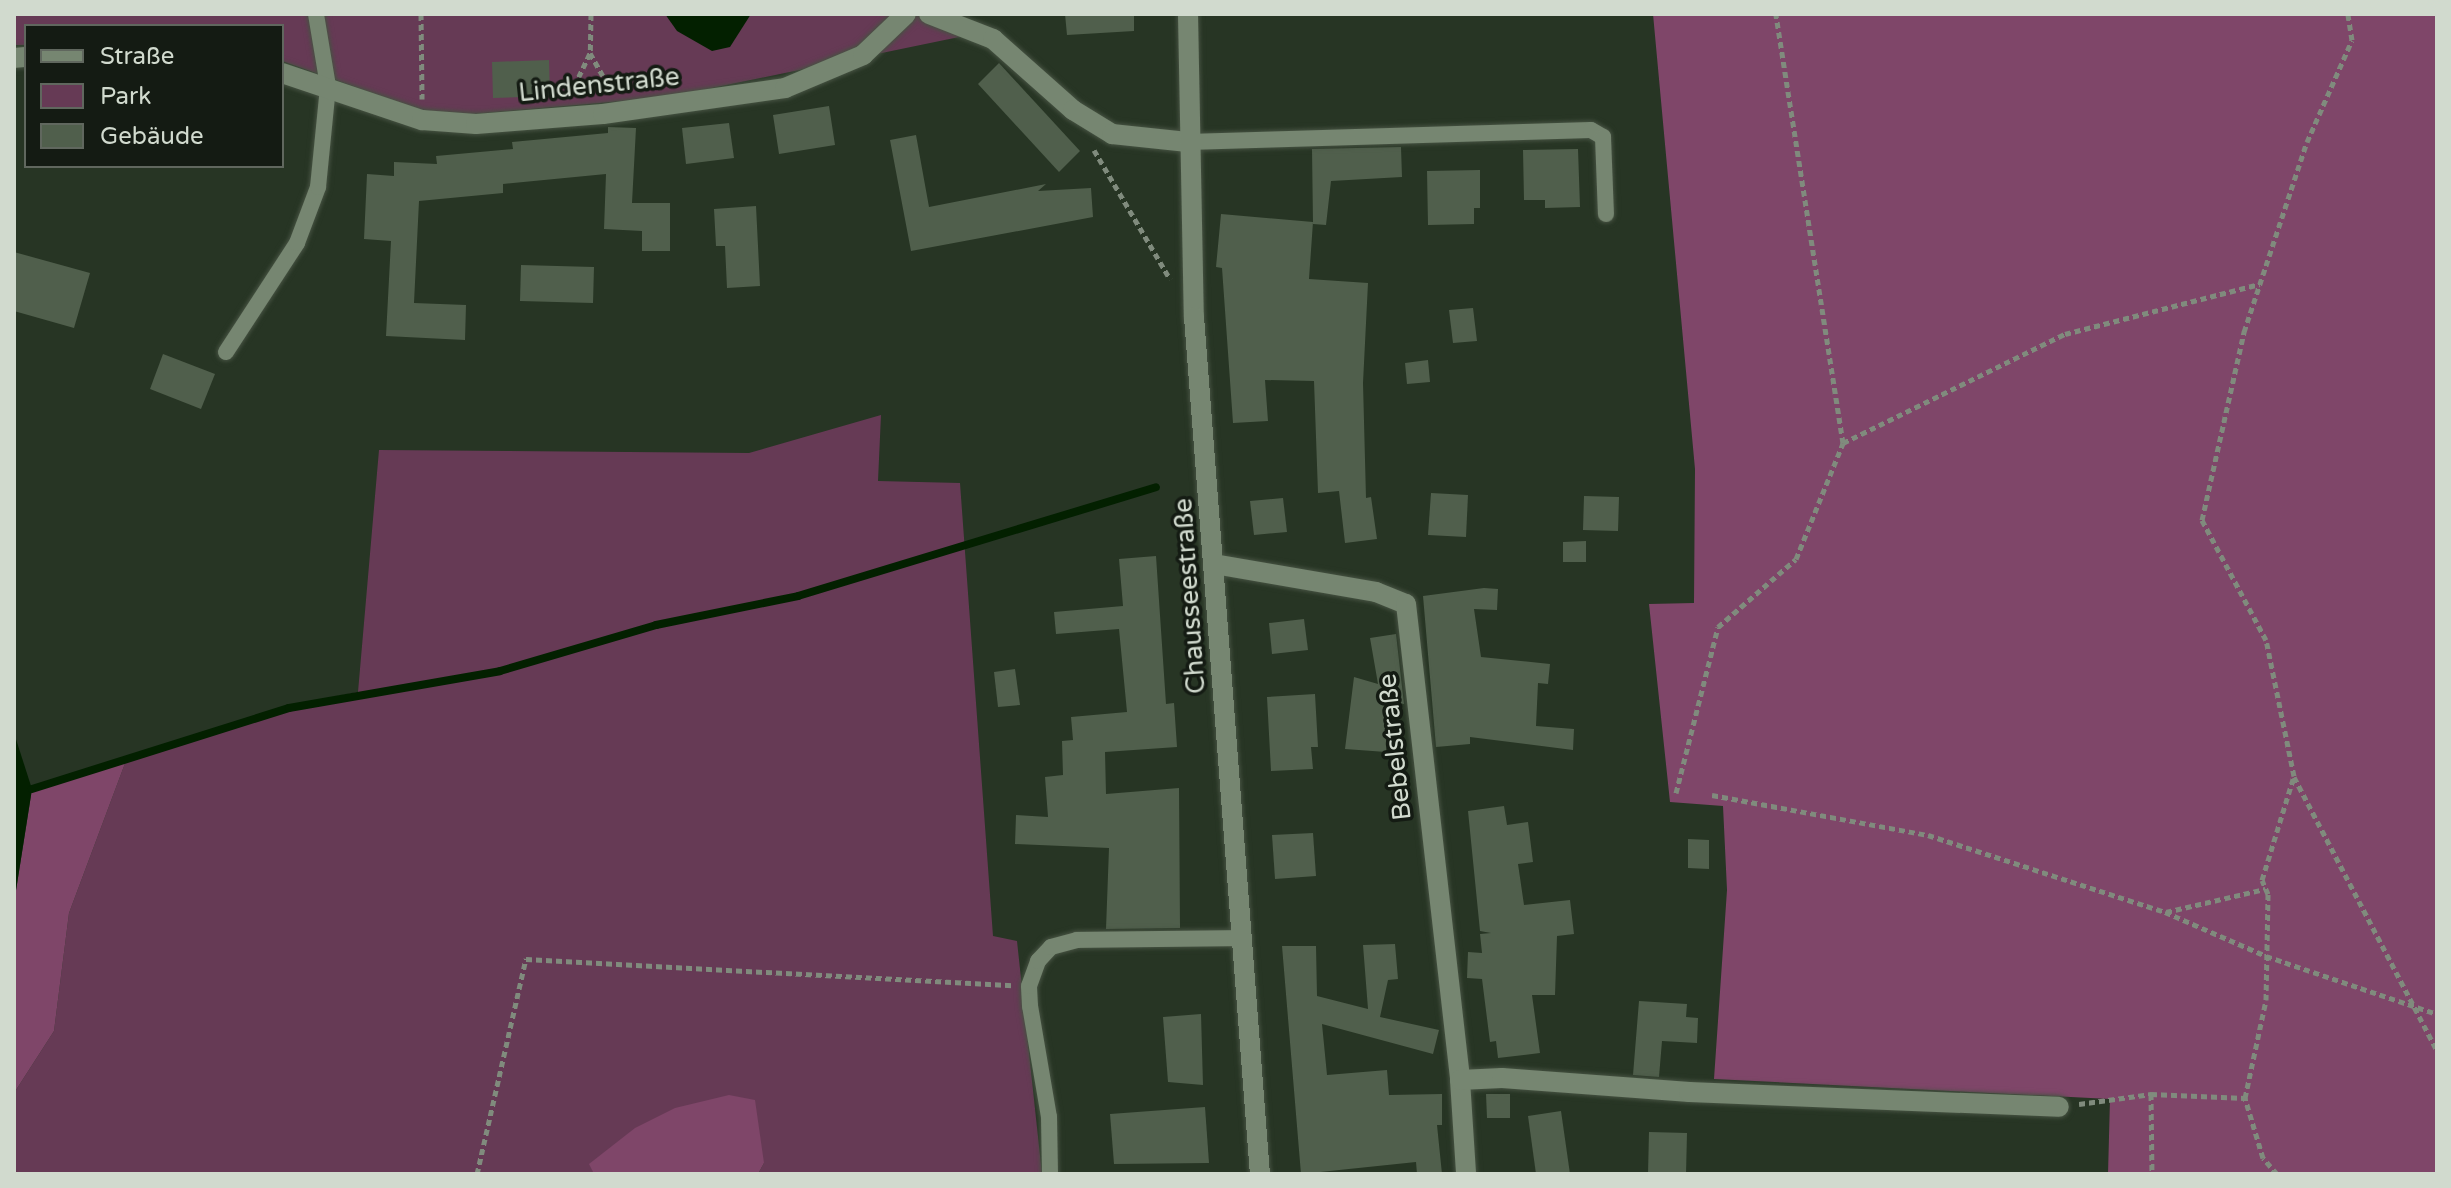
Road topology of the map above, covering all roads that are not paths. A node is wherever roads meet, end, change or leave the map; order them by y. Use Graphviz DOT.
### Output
graph roads {
  1 [pos="316,14"];
  2 [pos="906,14"];
  3 [pos="929,14"];
  4 [pos="1188,14"];
  5 [pos="284,74"];
  6 [pos="328,86"];
  7 [pos="1188,142"];
  8 [pos="1606,214"];
  9 [pos="226,352"];
  10 [pos="1214,564"];
  11 [pos="1241,938"];
  12 [pos="1460,1080"];
  13 [pos="2059,1107"];
  14 [pos="1050,1174"];
  15 [pos="1260,1174"];
  16 [pos="1466,1174"];
  1 -- 6 [label="lane"];
  2 -- 6 [label="street, Lindenstraße"];
  3 -- 7 [label="street"];
  4 -- 7 [label="street, Chausseestraße"];
  5 -- 6 [label="street, Lindenstraße"];
  6 -- 9 [label="lane"];
  7 -- 8 [label="lane"];
  7 -- 10 [label="street, Chausseestraße"];
  10 -- 11 [label="street, Chausseestraße"];
  10 -- 12 [label="street, Bebelstraße"];
  11 -- 14 [label="lane"];
  11 -- 15 [label="street, Chausseestraße"];
  12 -- 13 [label="street"];
  12 -- 16 [label="street, Bebelstraße"];
}
